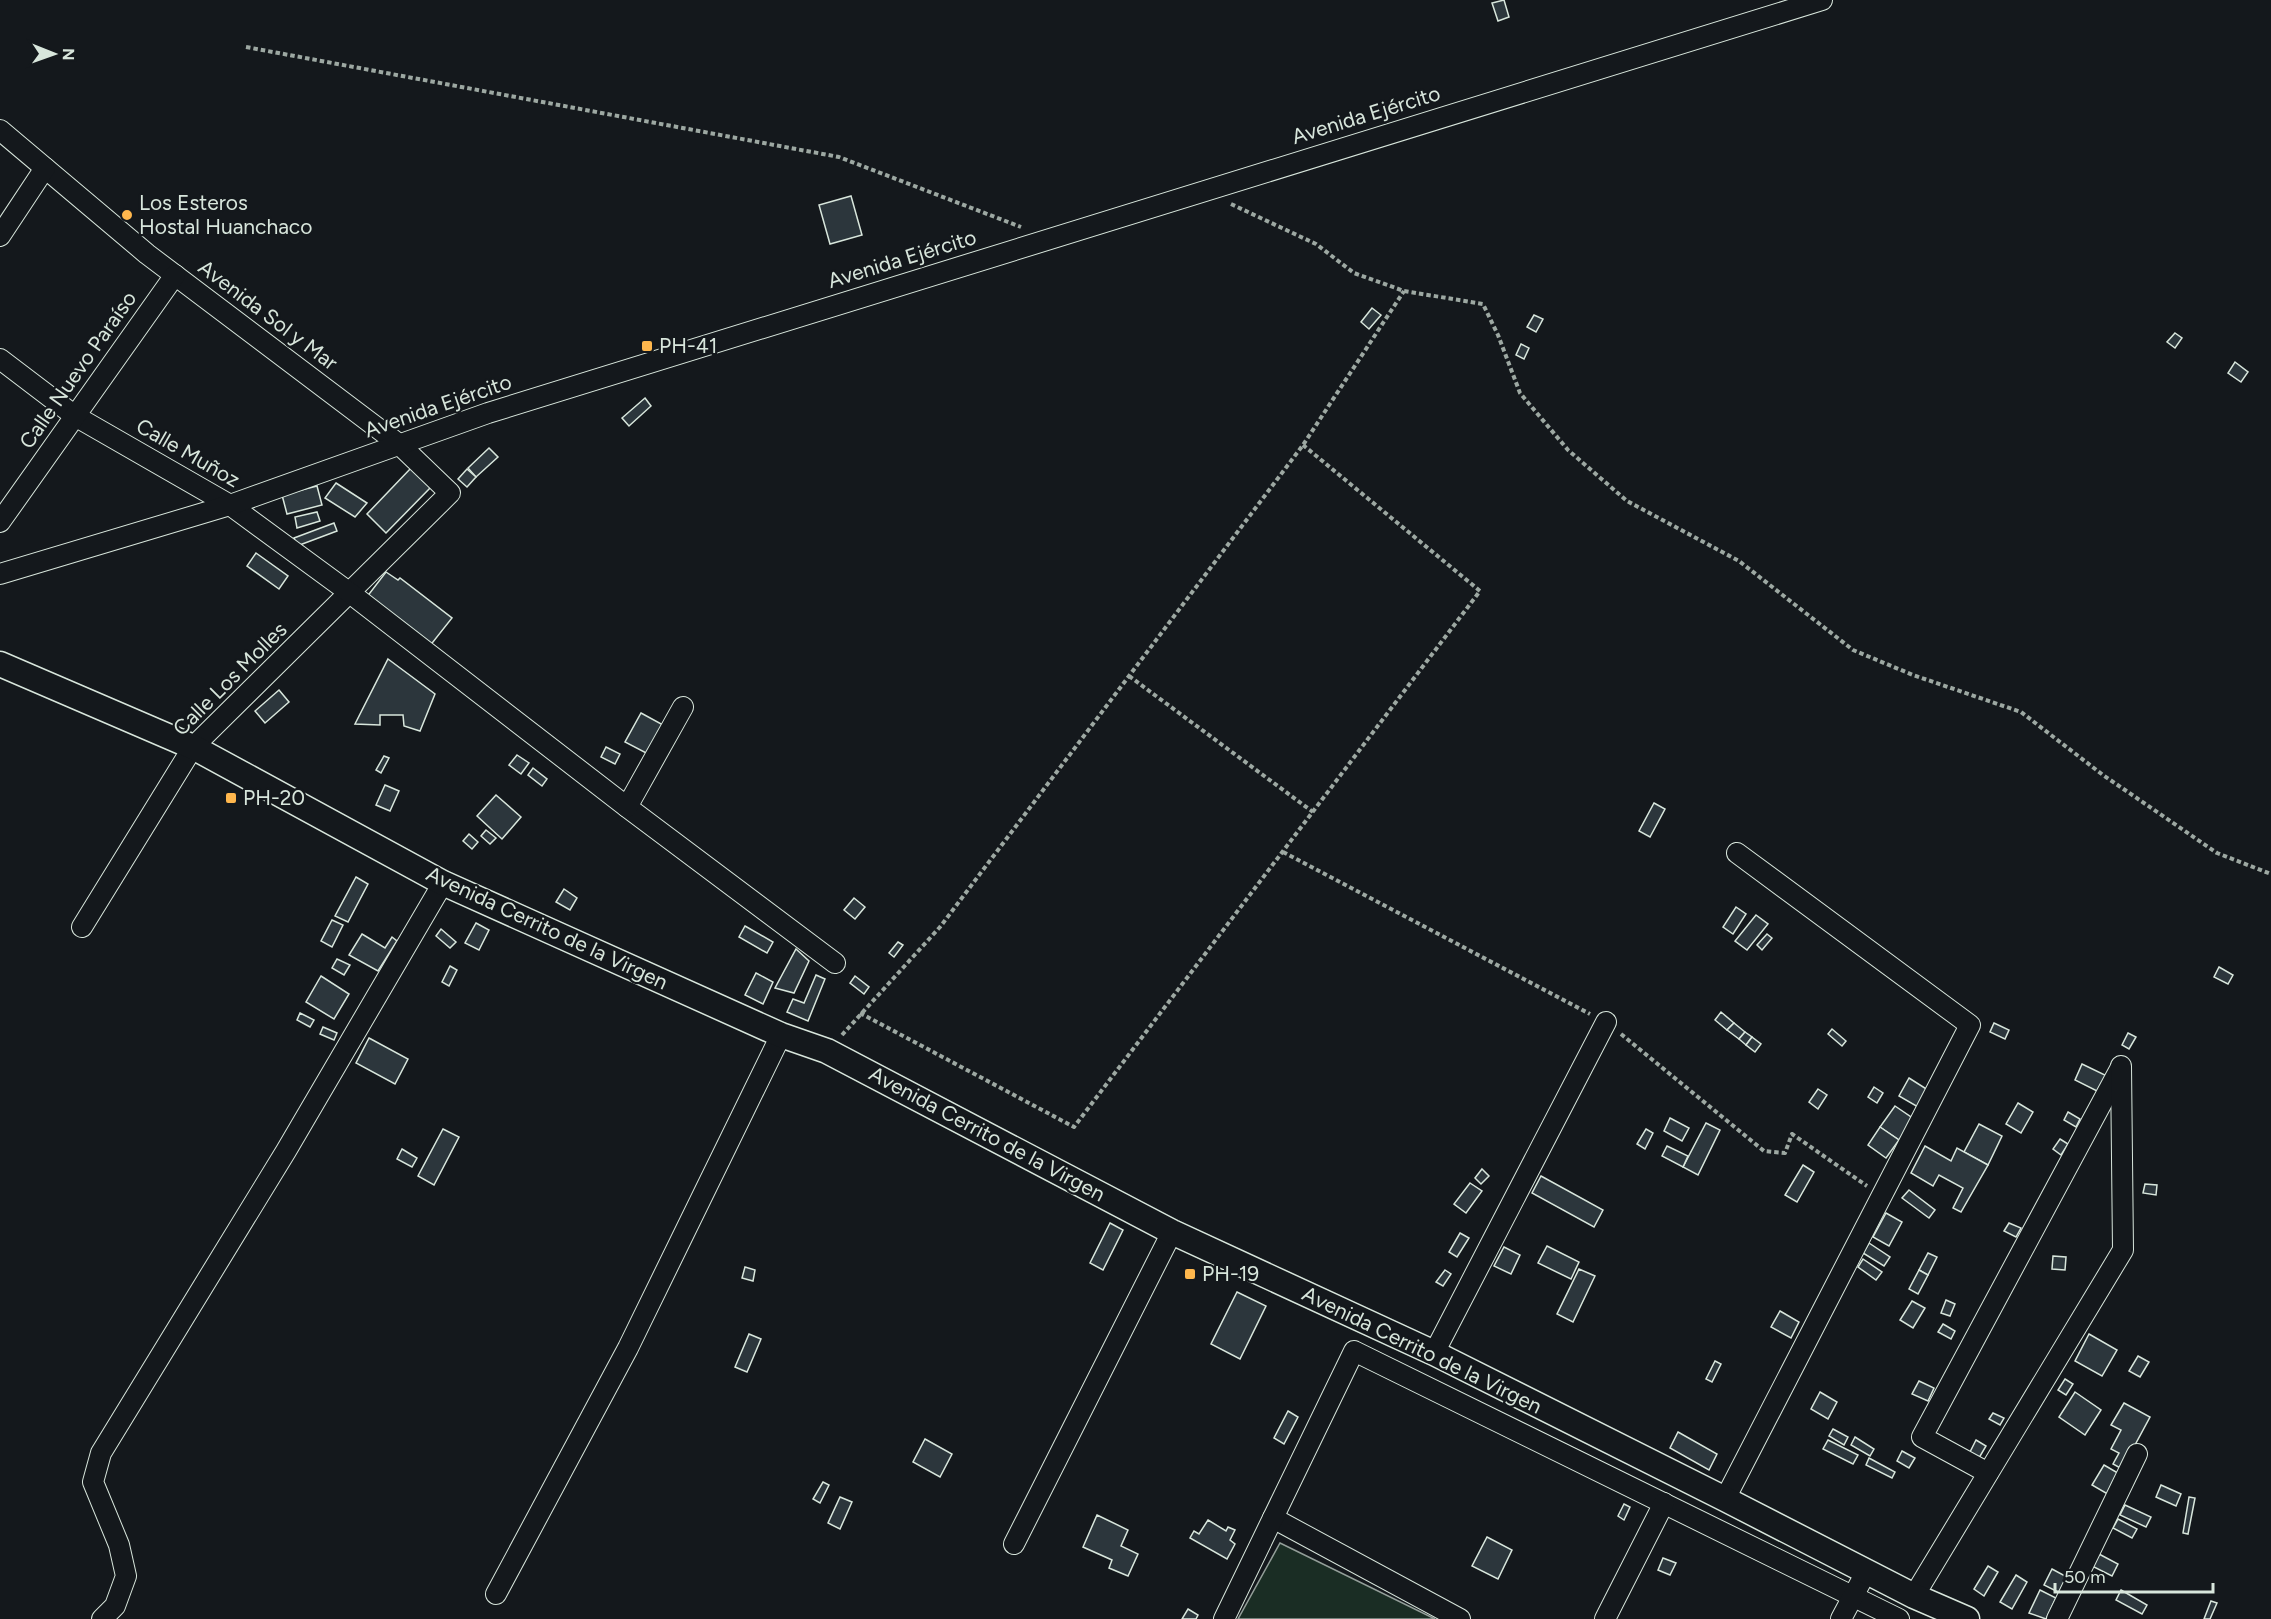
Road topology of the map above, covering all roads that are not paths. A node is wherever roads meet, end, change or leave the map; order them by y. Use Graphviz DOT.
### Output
graph roads {
  1 [pos="1821,0"];
  2 [pos="0,130"];
  3 [pos="45,168"];
  4 [pos="0,236"];
  5 [pos="175,275"];
  6 [pos="0,359"];
  7 [pos="75,416"];
  8 [pos="400,445"];
  9 [pos="450,493"];
  10 [pos="230,505"];
  11 [pos="0,522"];
  12 [pos="0,574"];
  13 [pos="350,593"];
  14 [pos="0,664"];
  15 [pos="683,707"];
  16 [pos="193,747"];
  17 [pos="627,807"];
  18 [pos="1737,853"];
  19 [pos="444,882"];
  20 [pos="82,927"];
  21 [pos="836,963"];
  22 [pos="1606,1022"];
  23 [pos="781,1035"];
  24 [pos="1172,1232"];
  25 [pos="1434,1353"];
  26 [pos="2137,1454"];
  27 [pos="1988,1473"];
  28 [pos="1725,1499"];
  29 [pos="1664,1503"];
  30 [pos="1272,1518"];
  31 [pos="1014,1544"];
  32 [pos="1866,1572"];
  33 [pos="496,1594"];
  34 [pos="1852,1596"];
  35 [pos="1914,1596"];
  36 [pos="102,1619"];
  37 [pos="1224,1619"];
  38 [pos="1461,1619"];
  39 [pos="1605,1619"];
  40 [pos="1840,1619"];
  41 [pos="1899,1619"];
  42 [pos="1967,1619"];
  43 [pos="2057,1619"];
  1 -- 8 [label="street, Avenida Ejército"];
  2 -- 3 [label="street, Avenida Sol y Mar"];
  3 -- 4 [label="street"];
  3 -- 5 [label="street, Avenida Sol y Mar"];
  5 -- 7 [label="street, Calle Nuevo Paraíso"];
  5 -- 8 [label="street, Avenida Sol y Mar"];
  6 -- 7 [label="street, Calle Muñoz"];
  7 -- 10 [label="street, Calle Muñoz"];
  7 -- 11 [label="street, Calle Nuevo Paraíso"];
  8 -- 9 [label="street, Avenida Sol y Mar"];
  8 -- 10 [label="street, Avenida Ejército"];
  9 -- 13 [label="street, Calle Los Molles"];
  10 -- 12 [label="street, Avenida Ejército"];
  10 -- 13 [label="street, Calle Muñoz"];
  13 -- 16 [label="street, Calle Los Molles"];
  13 -- 17 [label="street, Calle Muñoz"];
  14 -- 16 [label="street, Avenida Cerrito de la Virgen"];
  15 -- 17 [label="street"];
  16 -- 19 [label="street, Avenida Cerrito de la Virgen"];
  16 -- 20 [label="street, Calle Los Molles"];
  17 -- 21 [label="street, Calle Muñoz"];
  18 -- 28 [label="street"];
  19 -- 23 [label="street, Avenida Cerrito de la Virgen"];
  19 -- 36 [label="street"];
  22 -- 25 [label="street"];
  23 -- 24 [label="street, Avenida Cerrito de la Virgen"];
  23 -- 33 [label="street"];
  24 -- 25 [label="street, Avenida Cerrito de la Virgen"];
  24 -- 31 [label="street"];
  25 -- 28 [label="street, Avenida Cerrito de la Virgen"];
  26 -- 43 [label="street"];
  27 -- 27 [label="street"];
  27 -- 35 [label="street"];
  28 -- 32 [label="street, Avenida Cerrito de la Virgen"];
  29 -- 30 [label="street"];
  29 -- 34 [label="street"];
  29 -- 39 [label="street"];
  30 -- 37 [label="street"];
  30 -- 38 [label="street"];
  32 -- 34 [label="street"];
  32 -- 35 [label="street, Avenida Cerrito de la Virgen"];
  34 -- 40 [label="street"];
  34 -- 41 [label="street"];
  35 -- 42 [label="street, Avenida Cerrito de la Virgen"];
}
